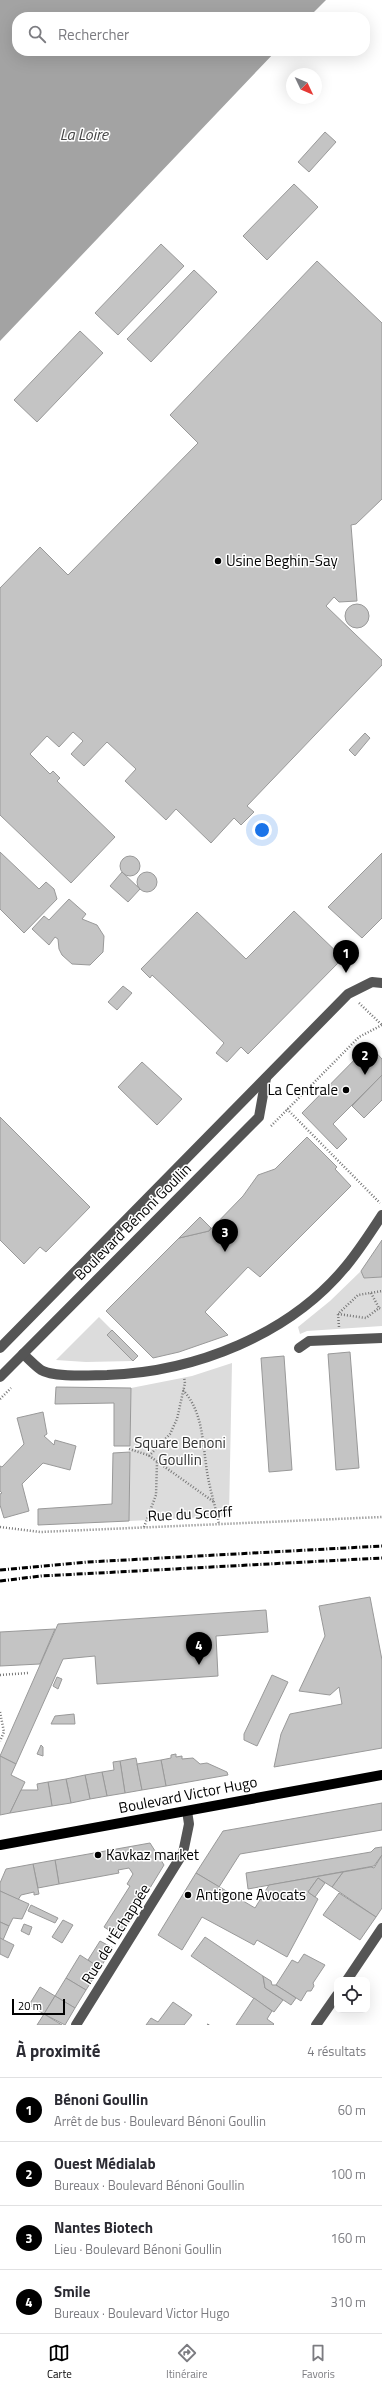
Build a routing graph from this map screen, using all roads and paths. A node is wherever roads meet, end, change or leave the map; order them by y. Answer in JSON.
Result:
{"nodes":[{"id":1,"x":382,"y":983,"type":"edge"},
{"id":2,"x":353,"y":1008,"type":"dead end"},
{"id":3,"x":382,"y":1025,"type":"edge"},
{"id":4,"x":266,"y":1078,"type":"junction"},
{"id":5,"x":287,"y":1109,"type":"dead end"},
{"id":6,"x":382,"y":1204,"type":"edge"},
{"id":7,"x":382,"y":1216,"type":"edge"},
{"id":8,"x":382,"y":1291,"type":"edge"},
{"id":9,"x":371,"y":1293,"type":"junction"},
{"id":10,"x":380,"y":1308,"type":"edge"},
{"id":11,"x":338,"y":1314,"type":"junction"},
{"id":12,"x":339,"y":1332,"type":"dead end"},
{"id":13,"x":382,"y":1338,"type":"edge"},
{"id":14,"x":0,"y":1348,"type":"edge"},
{"id":15,"x":299,"y":1348,"type":"dead end"},
{"id":16,"x":23,"y":1354,"type":"junction"},
{"id":17,"x":181,"y":1365,"type":"junction"},
{"id":18,"x":0,"y":1377,"type":"edge"},
{"id":19,"x":183,"y":1390,"type":"junction"},
{"id":20,"x":129,"y":1449,"type":"dead end"},
{"id":21,"x":149,"y":1456,"type":"junction"},
{"id":22,"x":157,"y":1461,"type":"junction"},
{"id":23,"x":214,"y":1502,"type":"junction"},
{"id":24,"x":382,"y":1517,"type":"edge"},
{"id":25,"x":219,"y":1524,"type":"junction"},
{"id":26,"x":0,"y":1527,"type":"edge"},
{"id":27,"x":144,"y":1527,"type":"junction"},
{"id":28,"x":28,"y":1673,"type":"dead end"},
{"id":29,"x":0,"y":1675,"type":"edge"},
{"id":30,"x":0,"y":1712,"type":"edge"},
{"id":31,"x":0,"y":1741,"type":"edge"},
{"id":32,"x":382,"y":1775,"type":"edge"},
{"id":33,"x":187,"y":1811,"type":"junction"},
{"id":34,"x":0,"y":1845,"type":"edge"},
{"id":35,"x":382,"y":1928,"type":"edge"},
{"id":36,"x":349,"y":1977,"type":"edge"},
{"id":37,"x":334,"y":1999,"type":"edge"},
{"id":38,"x":76,"y":2025,"type":"edge"},
{"id":39,"x":316,"y":2025,"type":"edge"}],
"edges":[{"from":1,"to":4,"type":"street","name":"Boulevard Bénoni Goullin"},
{"from":2,"to":3,"type":"path"},
{"from":4,"to":14,"type":"street","name":"Boulevard Bénoni Goullin"},
{"from":4,"to":16,"type":"street","name":"Boulevard Bénoni Goullin"},
{"from":5,"to":6,"type":"path"},
{"from":7,"to":17,"type":"street"},
{"from":8,"to":9,"type":"path"},
{"from":9,"to":10,"type":"path"},
{"from":9,"to":11,"type":"path"},
{"from":10,"to":11,"type":"path"},
{"from":11,"to":12,"type":"path"},
{"from":13,"to":15,"type":"street"},
{"from":16,"to":17,"type":"street"},
{"from":16,"to":18,"type":"street","name":"Boulevard Bénoni Goullin"},
{"from":17,"to":19,"type":"path"},
{"from":19,"to":21,"type":"path"},
{"from":19,"to":23,"type":"path"},
{"from":20,"to":21,"type":"path"},
{"from":21,"to":22,"type":"path"},
{"from":22,"to":23,"type":"path"},
{"from":22,"to":27,"type":"path"},
{"from":23,"to":25,"type":"path"},
{"from":24,"to":25,"type":"path","name":"Rue du Scorff"},
{"from":25,"to":27,"type":"path","name":"Rue du Scorff"},
{"from":26,"to":27,"type":"path","name":"Rue du Scorff"},
{"from":28,"to":29,"type":"path"},
{"from":30,"to":31,"type":"path"},
{"from":32,"to":33,"type":"main road","name":"Boulevard Victor Hugo"},
{"from":33,"to":34,"type":"main road","name":"Boulevard Victor Hugo"},
{"from":33,"to":38,"type":"street","name":"Rue de l'Échappée"},
{"from":35,"to":36,"type":"street"},
{"from":37,"to":39,"type":"street"}]}
